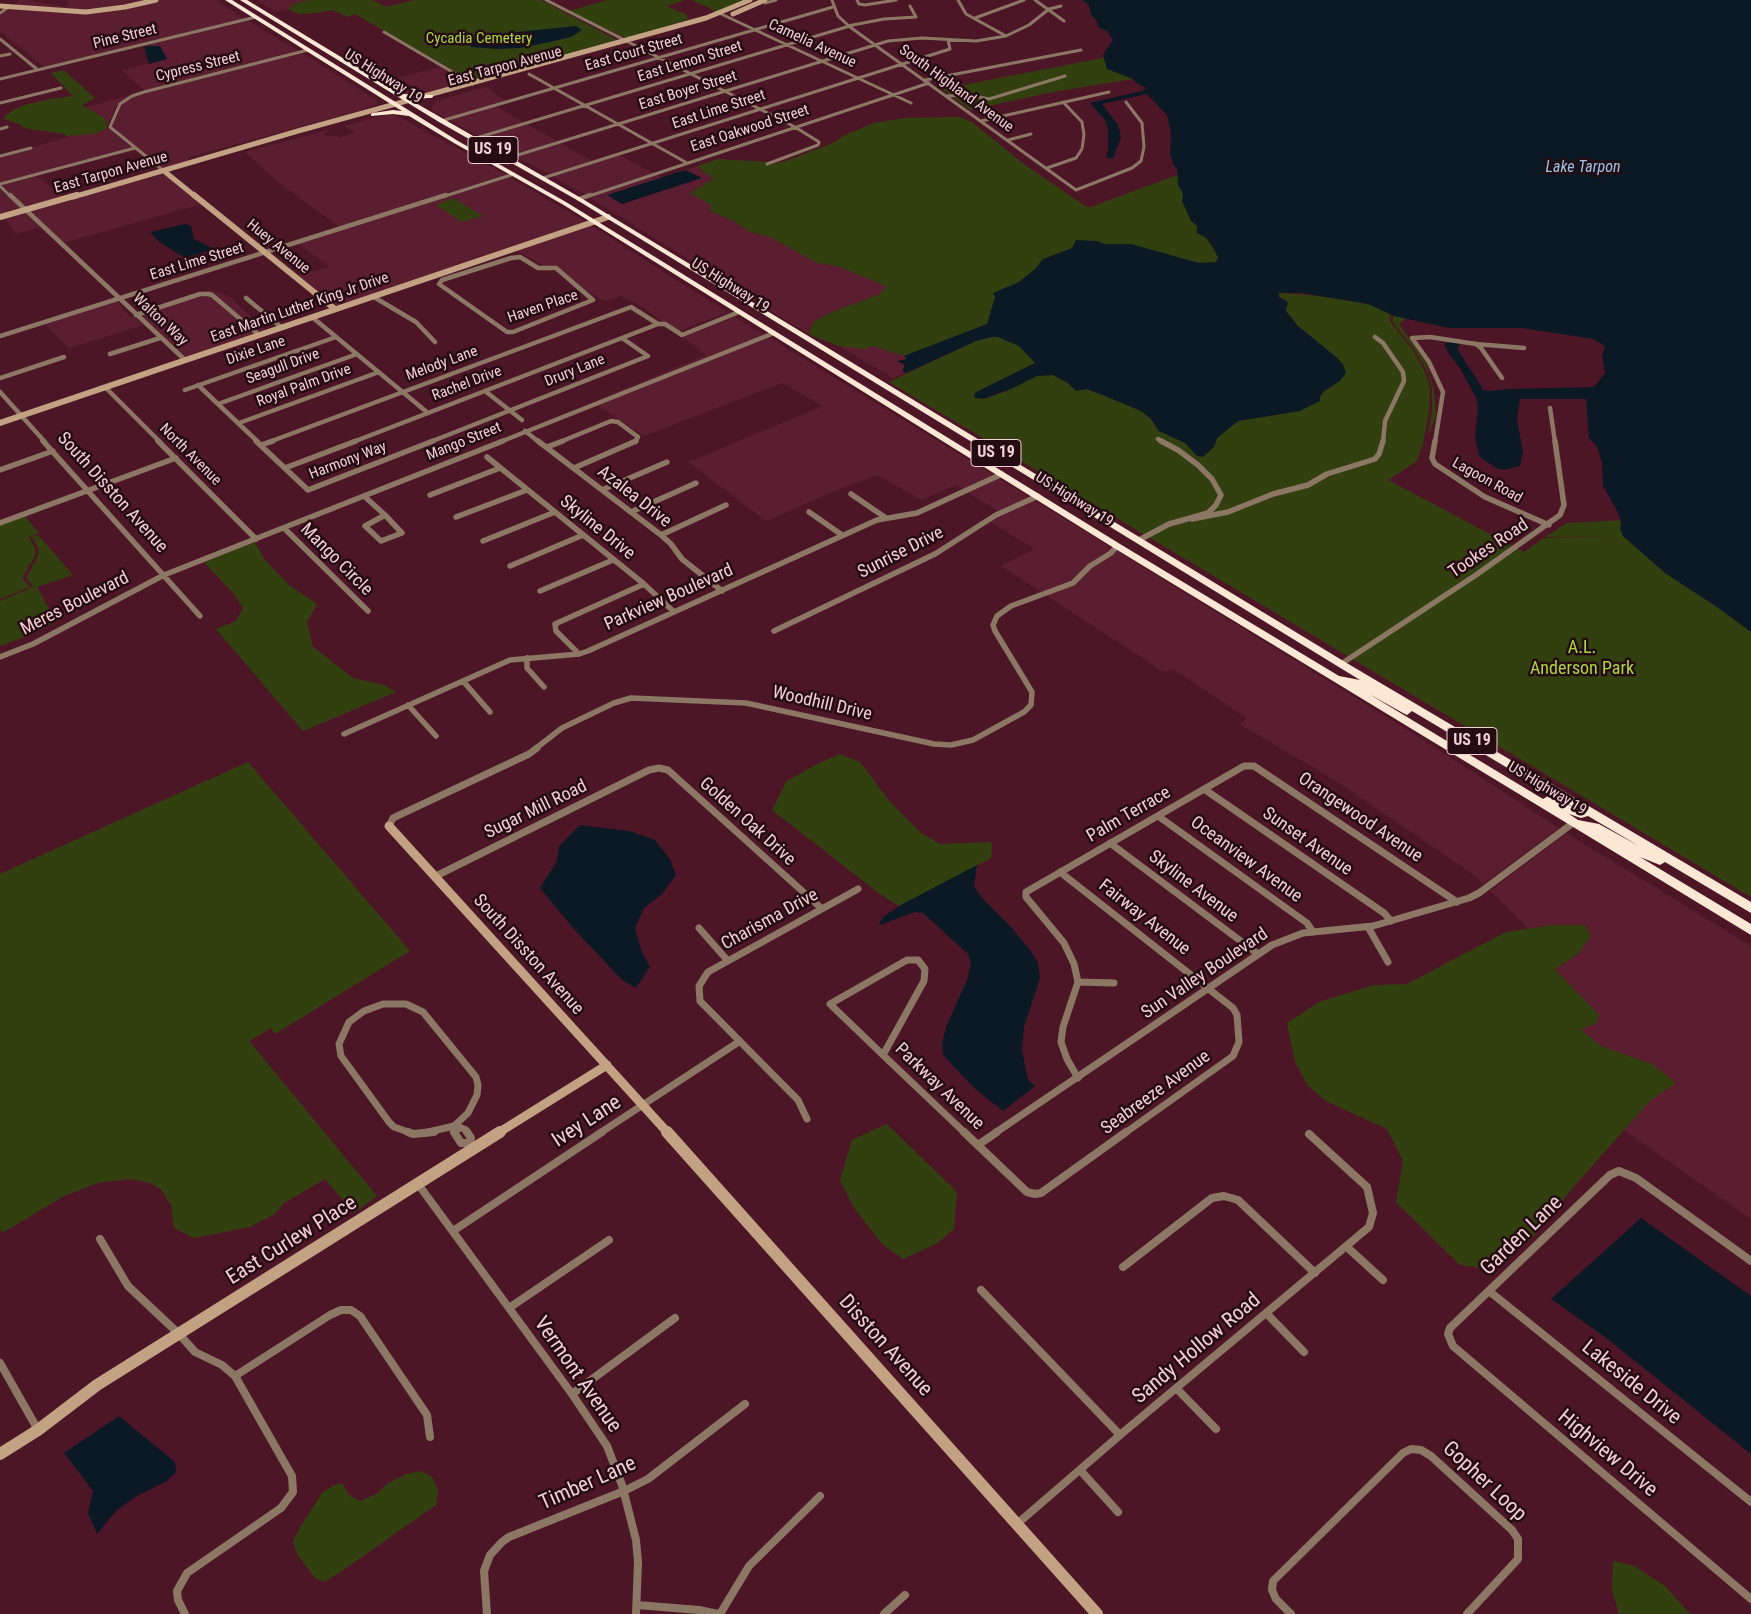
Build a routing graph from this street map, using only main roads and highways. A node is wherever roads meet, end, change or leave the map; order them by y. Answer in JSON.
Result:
{"nodes":[{"id":1,"x":228,"y":0,"type":"edge"},
{"id":2,"x":243,"y":0,"type":"edge"},
{"id":3,"x":240,"y":7,"type":"junction"},
{"id":4,"x":266,"y":14,"type":"junction"},
{"id":5,"x":256,"y":17,"type":"junction"},
{"id":6,"x":289,"y":28,"type":"junction"},
{"id":7,"x":399,"y":95,"type":"junction"},
{"id":8,"x":431,"y":96,"type":"road end"},
{"id":9,"x":384,"y":97,"type":"junction"},
{"id":10,"x":441,"y":98,"type":"road end"},
{"id":11,"x":427,"y":112,"type":"junction"},
{"id":12,"x":415,"y":116,"type":"junction"},
{"id":13,"x":484,"y":157,"type":"junction"},
{"id":14,"x":526,"y":168,"type":"junction"},
{"id":15,"x":514,"y":174,"type":"junction"},
{"id":16,"x":560,"y":188,"type":"junction"},
{"id":17,"x":695,"y":284,"type":"junction"},
{"id":18,"x":758,"y":308,"type":"junction"},
{"id":19,"x":739,"y":312,"type":"junction"},
{"id":20,"x":786,"y":325,"type":"junction"},
{"id":21,"x":808,"y":354,"type":"junction"},
{"id":22,"x":852,"y":365,"type":"junction"},
{"id":23,"x":845,"y":376,"type":"junction"},
{"id":24,"x":916,"y":405,"type":"junction"},
{"id":25,"x":944,"y":437,"type":"junction"},
{"id":26,"x":1014,"y":464,"type":"junction"},
{"id":27,"x":1002,"y":474,"type":"junction"},
{"id":28,"x":1054,"y":489,"type":"junction"},
{"id":29,"x":1078,"y":521,"type":"junction"},
{"id":30,"x":1139,"y":540,"type":"junction"},
{"id":31,"x":1117,"y":546,"type":"junction"},
{"id":32,"x":1210,"y":584,"type":"junction"},
{"id":33,"x":1233,"y":616,"type":"junction"},
{"id":34,"x":1341,"y":664,"type":"junction"},
{"id":35,"x":1336,"y":679,"type":"junction"},
{"id":36,"x":1478,"y":745,"type":"junction"},
{"id":37,"x":1500,"y":779,"type":"junction"},
{"id":38,"x":1589,"y":812,"type":"junction"},
{"id":39,"x":1572,"y":823,"type":"junction"},
{"id":40,"x":1701,"y":878,"type":"junction"},
{"id":41,"x":1751,"y":908,"type":"edge"},
{"id":42,"x":1751,"y":930,"type":"edge"}],
"edges":[{"from":1,"to":3,"type":"highway","name":"US Highway 19","number":"US 19"},
{"from":2,"to":4,"type":"highway","name":"US Highway 19","number":"US 19"},
{"from":3,"to":4,"type":"highway"},
{"from":3,"to":5,"type":"highway","name":"US Highway 19","number":"US 19"},
{"from":4,"to":6,"type":"highway","name":"US Highway 19","number":"US 19"},
{"from":5,"to":6,"type":"highway"},
{"from":5,"to":9,"type":"highway","name":"US Highway 19","number":"US 19"},
{"from":6,"to":7,"type":"highway","name":"US Highway 19","number":"US 19"},
{"from":7,"to":8,"type":"highway"},
{"from":7,"to":11,"type":"highway","name":"US Highway 19","number":"US 19"},
{"from":9,"to":12,"type":"highway","name":"US Highway 19","number":"US 19"},
{"from":9,"to":12,"type":"highway"},
{"from":10,"to":11,"type":"highway"},
{"from":11,"to":14,"type":"highway","name":"US Highway 19","number":"US 19"},
{"from":12,"to":13,"type":"highway","name":"US Highway 19","number":"US 19"},
{"from":13,"to":14,"type":"highway"},
{"from":13,"to":15,"type":"highway","name":"US Highway 19","number":"US 19"},
{"from":14,"to":16,"type":"highway","name":"US Highway 19","number":"US 19"},
{"from":15,"to":16,"type":"highway"},
{"from":15,"to":17,"type":"highway","name":"US Highway 19","number":"US 19"},
{"from":16,"to":18,"type":"highway","name":"US Highway 19","number":"US 19"},
{"from":17,"to":18,"type":"highway"},
{"from":17,"to":19,"type":"highway","name":"US Highway 19","number":"US 19"},
{"from":18,"to":20,"type":"highway","name":"US Highway 19","number":"US 19"},
{"from":19,"to":20,"type":"highway"},
{"from":19,"to":21,"type":"highway","name":"US Highway 19","number":"US 19"},
{"from":20,"to":22,"type":"highway","name":"US Highway 19","number":"US 19"},
{"from":21,"to":22,"type":"highway"},
{"from":21,"to":23,"type":"highway","name":"US Highway 19","number":"US 19"},
{"from":22,"to":24,"type":"highway","name":"US Highway 19","number":"US 19"},
{"from":23,"to":24,"type":"highway"},
{"from":23,"to":25,"type":"highway","name":"US Highway 19","number":"US 19"},
{"from":24,"to":26,"type":"highway","name":"US Highway 19","number":"US 19"},
{"from":25,"to":26,"type":"highway"},
{"from":25,"to":27,"type":"highway","name":"US Highway 19","number":"US 19"},
{"from":26,"to":28,"type":"highway","name":"US Highway 19","number":"US 19"},
{"from":27,"to":28,"type":"highway"},
{"from":27,"to":29,"type":"highway","name":"US Highway 19","number":"US 19"},
{"from":28,"to":30,"type":"highway","name":"US Highway 19","number":"US 19"},
{"from":29,"to":30,"type":"highway"},
{"from":29,"to":31,"type":"highway","name":"US Highway 19","number":"US 19"},
{"from":30,"to":32,"type":"highway","name":"US Highway 19","number":"US 19"},
{"from":31,"to":32,"type":"highway"},
{"from":31,"to":33,"type":"highway","name":"US Highway 19","number":"US 19"},
{"from":32,"to":34,"type":"highway","name":"US Highway 19","number":"US 19"},
{"from":33,"to":34,"type":"highway"},
{"from":33,"to":35,"type":"highway","name":"US Highway 19","number":"US 19"},
{"from":34,"to":36,"type":"highway","name":"US Highway 19","number":"US 19"},
{"from":35,"to":36,"type":"highway"},
{"from":35,"to":37,"type":"highway","name":"US Highway 19","number":"US 19"},
{"from":36,"to":38,"type":"highway","name":"US Highway 19","number":"US 19"},
{"from":37,"to":38,"type":"highway"},
{"from":37,"to":39,"type":"highway","name":"US Highway 19","number":"US 19"},
{"from":38,"to":40,"type":"highway","name":"US Highway 19","number":"US 19"},
{"from":39,"to":40,"type":"highway"},
{"from":39,"to":42,"type":"highway","name":"US Highway 19","number":"US 19"},
{"from":40,"to":41,"type":"highway","name":"US Highway 19","number":"US 19"}]}
